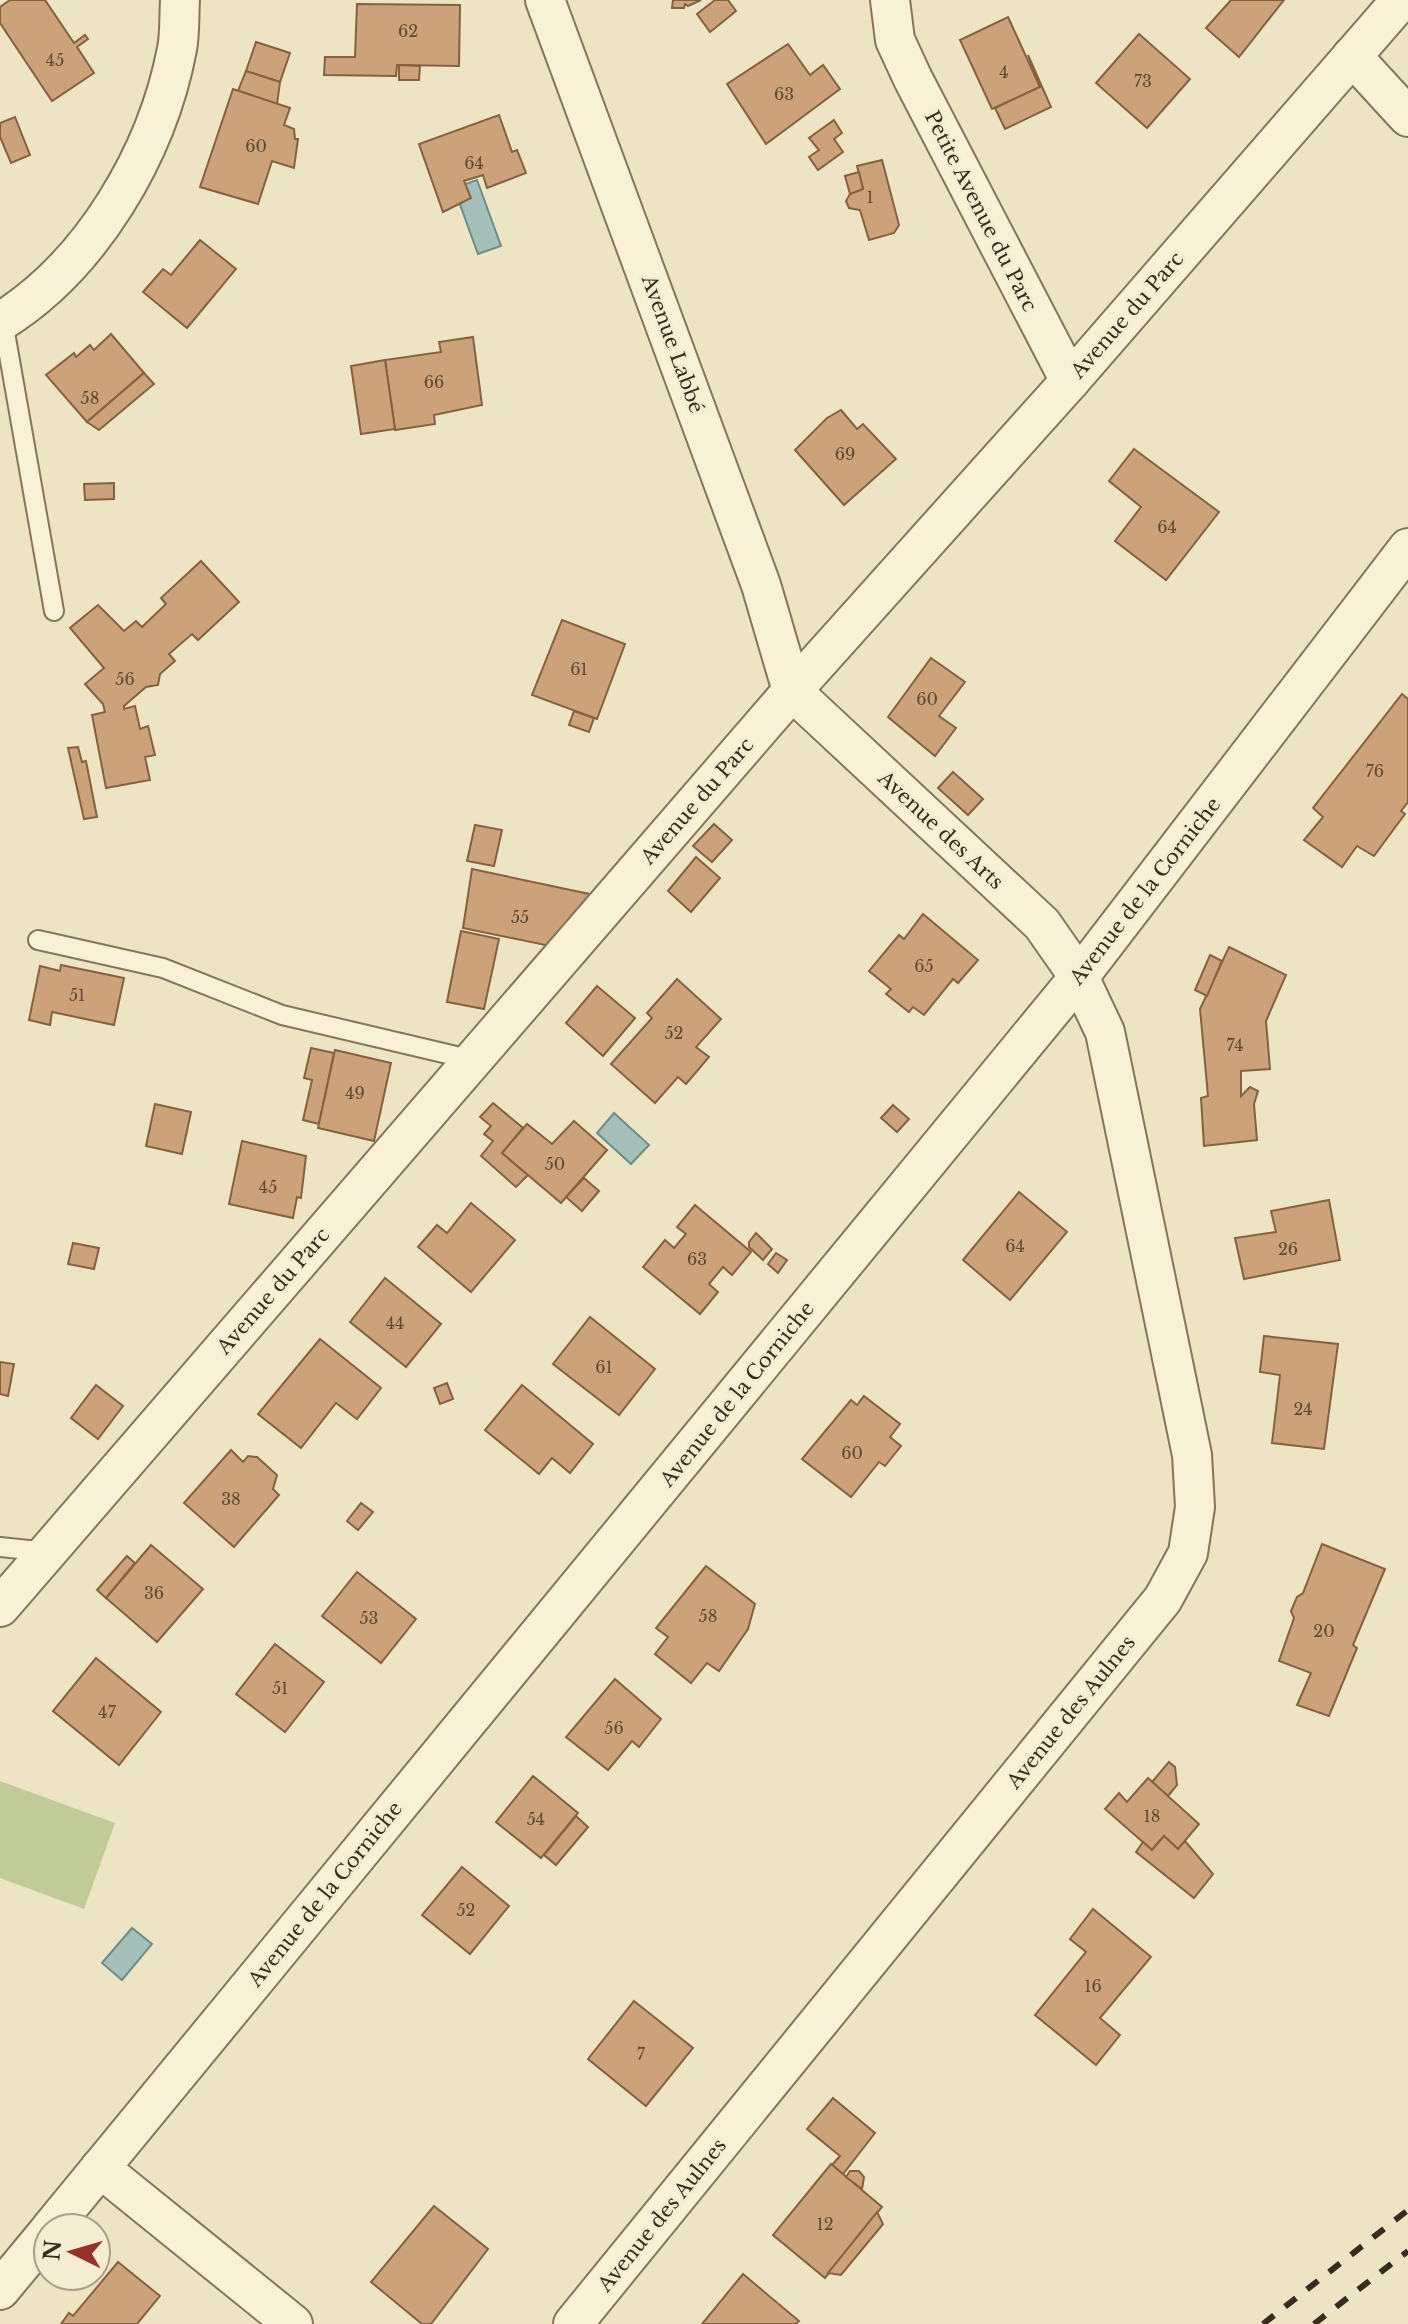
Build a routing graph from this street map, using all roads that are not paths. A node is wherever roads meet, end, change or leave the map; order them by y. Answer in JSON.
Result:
{"nodes":[{"id":1,"x":180,"y":0,"type":"edge"},
{"id":2,"x":545,"y":0,"type":"edge"},
{"id":3,"x":890,"y":0,"type":"edge"},
{"id":4,"x":1401,"y":0,"type":"edge"},
{"id":5,"x":1352,"y":56,"type":"junction"},
{"id":6,"x":1408,"y":117,"type":"edge"},
{"id":7,"x":2,"y":322,"type":"edge"},
{"id":8,"x":1070,"y":381,"type":"junction"},
{"id":9,"x":1408,"y":548,"type":"edge"},
{"id":10,"x":54,"y":611,"type":"dead end"},
{"id":11,"x":792,"y":691,"type":"junction"},
{"id":12,"x":38,"y":940,"type":"dead end"},
{"id":13,"x":1079,"y":977,"type":"junction"},
{"id":14,"x":473,"y":1060,"type":"junction"},
{"id":15,"x":0,"y":1547,"type":"edge"},
{"id":16,"x":48,"y":1552,"type":"junction"},
{"id":17,"x":0,"y":1607,"type":"edge"},
{"id":18,"x":100,"y":2168,"type":"junction"},
{"id":19,"x":65,"y":2212,"type":"edge"},
{"id":20,"x":32,"y":2252,"type":"edge"},
{"id":21,"x":0,"y":2290,"type":"edge"},
{"id":22,"x":293,"y":2324,"type":"edge"},
{"id":23,"x":573,"y":2324,"type":"edge"}],
"edges":[{"from":1,"to":7,"type":"street"},
{"from":2,"to":11,"type":"street","name":"Avenue Labbé"},
{"from":3,"to":8,"type":"street","name":"Petite Avenue du Parc"},
{"from":4,"to":5,"type":"street","name":"Avenue du Parc"},
{"from":5,"to":6,"type":"street"},
{"from":5,"to":8,"type":"street","name":"Avenue du Parc"},
{"from":7,"to":10,"type":"lane"},
{"from":8,"to":11,"type":"street","name":"Avenue du Parc"},
{"from":9,"to":13,"type":"street","name":"Avenue de la Corniche"},
{"from":11,"to":13,"type":"street","name":"Avenue des Arts"},
{"from":11,"to":14,"type":"street","name":"Avenue du Parc"},
{"from":12,"to":14,"type":"lane"},
{"from":13,"to":18,"type":"street","name":"Avenue de la Corniche"},
{"from":13,"to":23,"type":"street","name":"Avenue des Aulnes"},
{"from":14,"to":16,"type":"street","name":"Avenue du Parc"},
{"from":15,"to":16,"type":"lane"},
{"from":16,"to":17,"type":"street","name":"Avenue du Parc"},
{"from":18,"to":19,"type":"street","name":"Avenue de la Corniche"},
{"from":18,"to":22,"type":"street"},
{"from":20,"to":21,"type":"street","name":"Avenue de la Corniche"}]}
